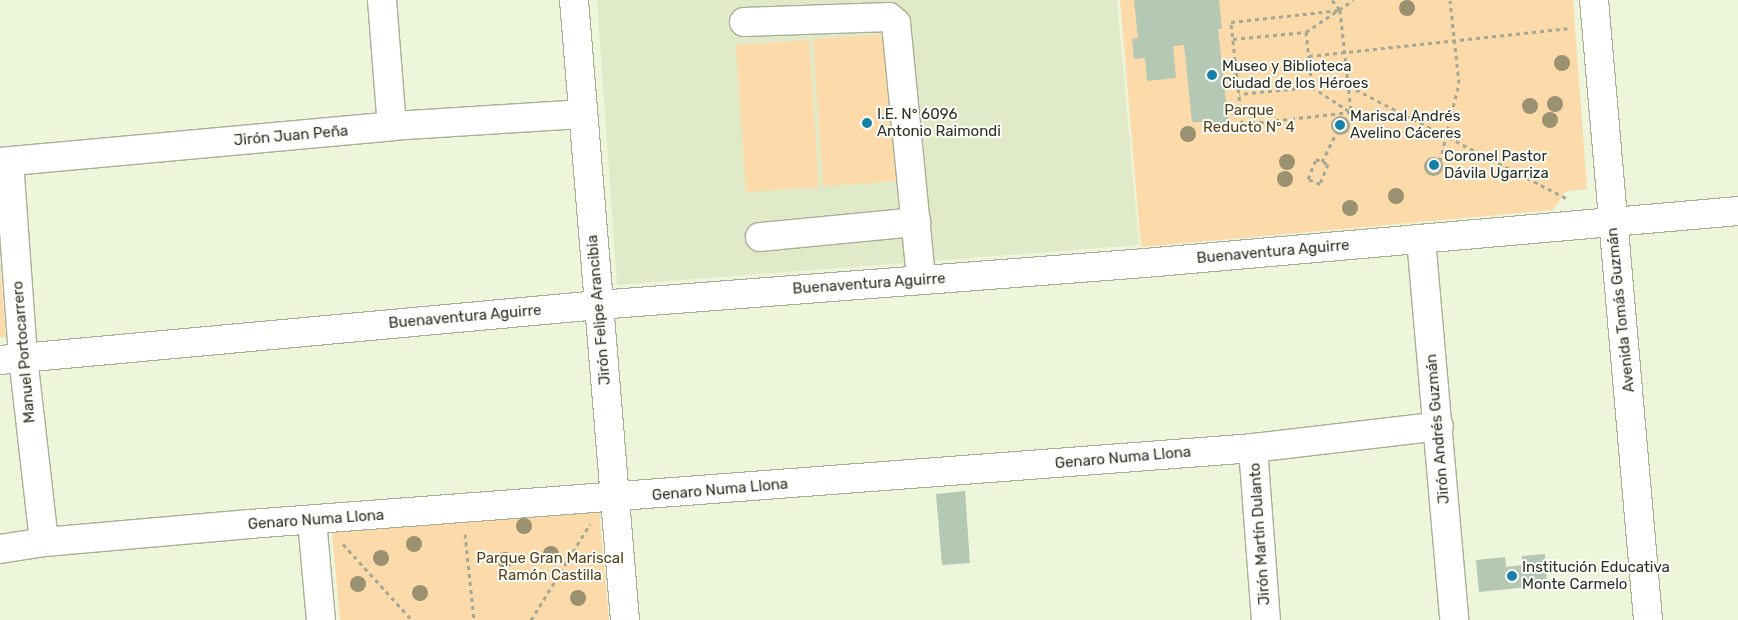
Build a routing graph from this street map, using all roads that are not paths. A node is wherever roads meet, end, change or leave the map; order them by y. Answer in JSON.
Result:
{"nodes":[{"id":1,"x":382,"y":0,"type":"edge"},
{"id":2,"x":574,"y":0,"type":"edge"},
{"id":3,"x":1595,"y":13,"type":"edge"},
{"id":4,"x":744,"y":22,"type":"dead end"},
{"id":5,"x":583,"y":114,"type":"junction"},
{"id":6,"x":392,"y":126,"type":"junction"},
{"id":7,"x":5,"y":162,"type":"edge"},
{"id":8,"x":1738,"y":211,"type":"edge"},
{"id":9,"x":916,"y":222,"type":"junction"},
{"id":10,"x":1612,"y":222,"type":"junction"},
{"id":11,"x":760,"y":237,"type":"dead end"},
{"id":12,"x":1421,"y":239,"type":"junction"},
{"id":13,"x":921,"y":280,"type":"junction"},
{"id":14,"x":598,"y":305,"type":"junction"},
{"id":15,"x":12,"y":359,"type":"edge"},
{"id":16,"x":1439,"y":426,"type":"junction"},
{"id":17,"x":1253,"y":448,"type":"junction"},
{"id":18,"x":615,"y":498,"type":"junction"},
{"id":19,"x":312,"y":520,"type":"junction"},
{"id":20,"x":44,"y":542,"type":"junction"},
{"id":21,"x":0,"y":549,"type":"edge"},
{"id":22,"x":321,"y":620,"type":"edge"},
{"id":23,"x":625,"y":620,"type":"edge"},
{"id":24,"x":1266,"y":620,"type":"edge"},
{"id":25,"x":1454,"y":620,"type":"edge"},
{"id":26,"x":1648,"y":620,"type":"edge"}],
"edges":[{"from":1,"to":6,"type":"street"},
{"from":2,"to":5,"type":"street","name":"Jirón Felipe Arancibia"},
{"from":3,"to":10,"type":"street","name":"Avenida Tomás Guzmán"},
{"from":4,"to":9,"type":"street"},
{"from":5,"to":6,"type":"street","name":"Jirón Juan Peña"},
{"from":5,"to":14,"type":"street","name":"Jirón Felipe Arancibia"},
{"from":6,"to":7,"type":"street","name":"Jirón Juan Peña"},
{"from":7,"to":15,"type":"street","name":"Manuel Portocarrero"},
{"from":8,"to":10,"type":"street","name":"Buenaventura Aguirre"},
{"from":9,"to":11,"type":"street"},
{"from":9,"to":13,"type":"street"},
{"from":10,"to":12,"type":"street","name":"Buenaventura Aguirre"},
{"from":10,"to":26,"type":"street","name":"Avenida Tomás Guzmán"},
{"from":12,"to":13,"type":"street","name":"Buenaventura Aguirre"},
{"from":12,"to":16,"type":"street","name":"Jirón Andrés Guzmán"},
{"from":13,"to":14,"type":"street","name":"Buenaventura Aguirre"},
{"from":14,"to":15,"type":"street","name":"Buenaventura Aguirre"},
{"from":14,"to":18,"type":"street","name":"Jirón Felipe Arancibia"},
{"from":15,"to":20,"type":"street","name":"Manuel Portocarrero"},
{"from":16,"to":17,"type":"street","name":"Genaro Numa Llona"},
{"from":16,"to":25,"type":"street","name":"Jirón Andrés Guzmán"},
{"from":17,"to":18,"type":"street","name":"Genaro Numa Llona"},
{"from":17,"to":24,"type":"street","name":"Jirón Martín Dulanto"},
{"from":18,"to":19,"type":"street","name":"Genaro Numa Llona"},
{"from":18,"to":23,"type":"street","name":"Jirón Felipe Arancibia"},
{"from":19,"to":20,"type":"street","name":"Genaro Numa Llona"},
{"from":19,"to":22,"type":"street"},
{"from":20,"to":21,"type":"street","name":"Genaro Numa Llona"}]}
